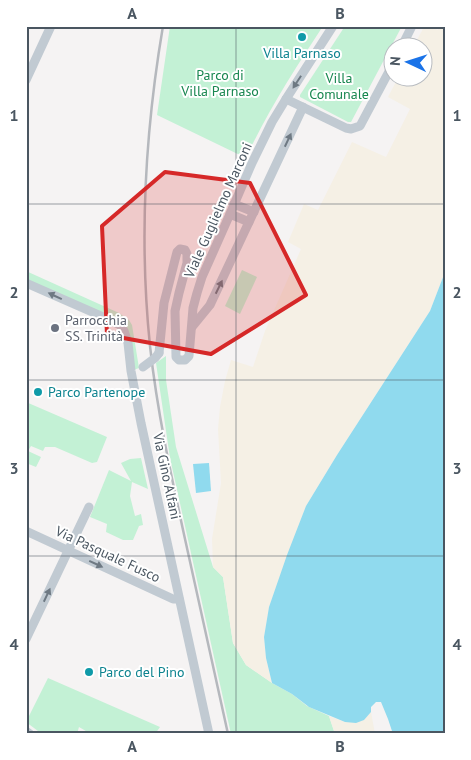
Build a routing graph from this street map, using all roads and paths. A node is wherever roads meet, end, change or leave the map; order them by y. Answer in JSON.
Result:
{"nodes":[{"id":1,"x":51,"y":26,"type":"edge"},
{"id":2,"x":333,"y":26,"type":"edge"},
{"id":3,"x":412,"y":26,"type":"edge"},
{"id":4,"x":406,"y":38,"type":"edge"},
{"id":5,"x":26,"y":80,"type":"edge"},
{"id":6,"x":384,"y":81,"type":"edge"},
{"id":7,"x":286,"y":99,"type":"junction"},
{"id":8,"x":303,"y":107,"type":"junction"},
{"id":9,"x":234,"y":204,"type":"junction"},
{"id":10,"x":254,"y":212,"type":"junction"},
{"id":11,"x":230,"y":214,"type":"junction"},
{"id":12,"x":249,"y":222,"type":"junction"},
{"id":13,"x":26,"y":283,"type":"edge"},
{"id":14,"x":192,"y":327,"type":"junction"},
{"id":15,"x":131,"y":371,"type":"junction"},
{"id":16,"x":88,"y":507,"type":"dead end"},
{"id":17,"x":26,"y":531,"type":"edge"},
{"id":18,"x":68,"y":551,"type":"junction"},
{"id":19,"x":179,"y":599,"type":"junction"},
{"id":20,"x":26,"y":639,"type":"edge"},
{"id":21,"x":26,"y":731,"type":"edge"},
{"id":22,"x":30,"y":734,"type":"edge"},
{"id":23,"x":209,"y":734,"type":"edge"}],
"edges":[{"from":1,"to":5,"type":"street"},
{"from":2,"to":7,"type":"street","name":"Viale Guglielmo Marconi","one_way":true},
{"from":3,"to":4,"type":"street"},
{"from":6,"to":8,"type":"street"},
{"from":7,"to":8,"type":"street"},
{"from":7,"to":9,"type":"street","name":"Viale Guglielmo Marconi"},
{"from":10,"to":8,"type":"street","one_way":true},
{"from":9,"to":10,"type":"street"},
{"from":9,"to":11,"type":"street","name":"Viale Guglielmo Marconi"},
{"from":10,"to":12,"type":"street"},
{"from":11,"to":12,"type":"street"},
{"from":11,"to":14,"type":"street","name":"Viale Guglielmo Marconi"},
{"from":14,"to":12,"type":"street","one_way":true},
{"from":15,"to":13,"type":"street","name":"Via Gino Alfani","one_way":true},
{"from":14,"to":15,"type":"street","name":"Viale Guglielmo Marconi","bridge":true},
{"from":15,"to":19,"type":"street","name":"Via Gino Alfani"},
{"from":16,"to":18,"type":"street"},
{"from":17,"to":18,"type":"street","name":"Via Pasquale Fusco"},
{"from":18,"to":19,"type":"street","name":"Via Pasquale Fusco","one_way":true},
{"from":20,"to":18,"type":"street","one_way":true},
{"from":19,"to":23,"type":"street","name":"Via Gino Alfani"},
{"from":21,"to":22,"type":"street"}]}
